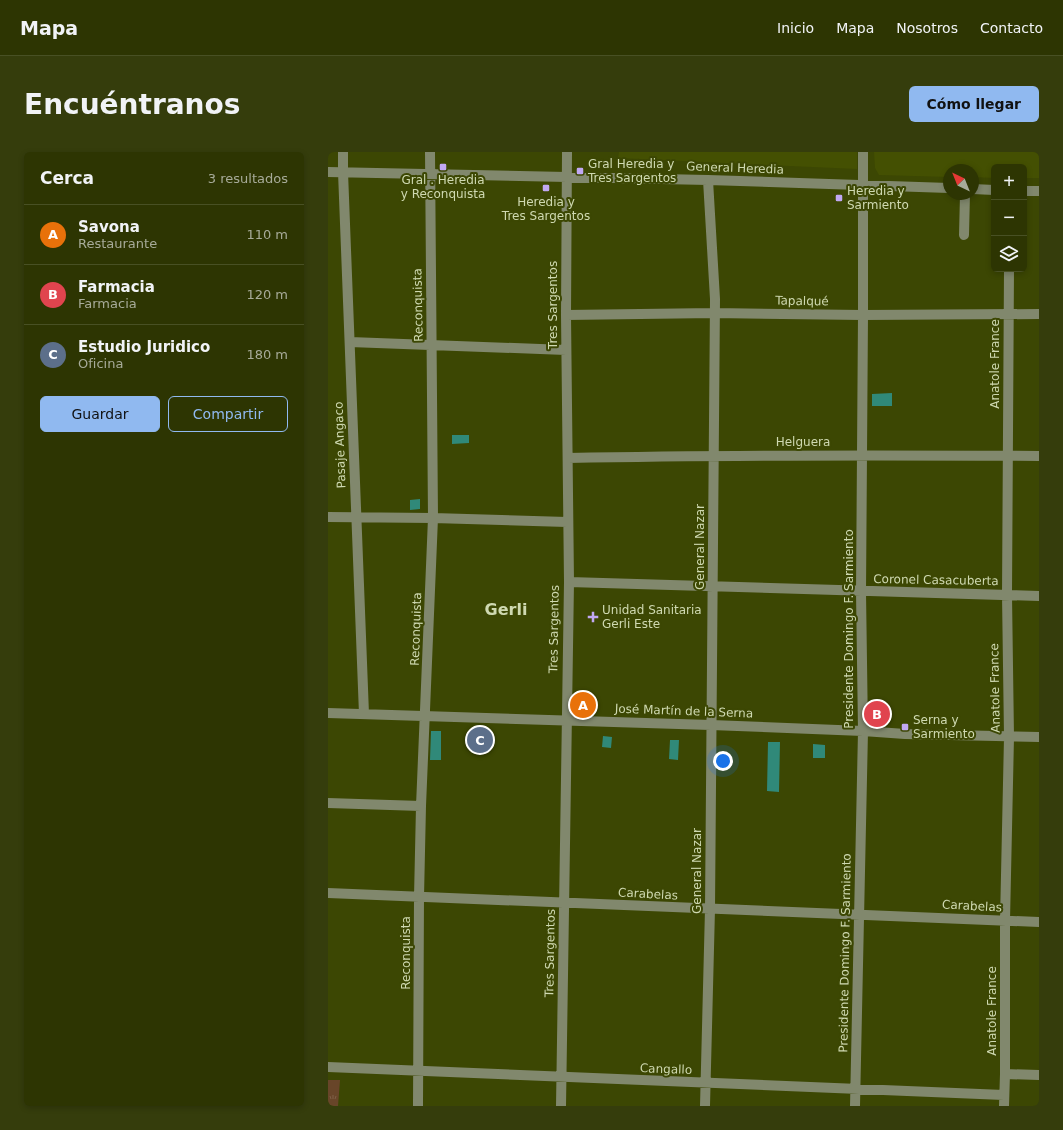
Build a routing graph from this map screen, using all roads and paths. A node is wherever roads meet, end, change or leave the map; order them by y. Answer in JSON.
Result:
{"nodes":[{"id":1,"x":344,"y":152,"type":"edge"},
{"id":2,"x":430,"y":152,"type":"edge"},
{"id":3,"x":567,"y":152,"type":"edge"},
{"id":4,"x":863,"y":152,"type":"edge"},
{"id":5,"x":328,"y":172,"type":"edge"},
{"id":6,"x":343,"y":172,"type":"junction"},
{"id":7,"x":430,"y":174,"type":"junction"},
{"id":8,"x":566,"y":176,"type":"junction"},
{"id":9,"x":708,"y":180,"type":"junction"},
{"id":10,"x":863,"y":184,"type":"junction"},
{"id":11,"x":943,"y":188,"type":"edge"},
{"id":12,"x":979,"y":189,"type":"edge"},
{"id":13,"x":991,"y":190,"type":"edge"},
{"id":14,"x":1027,"y":191,"type":"edge"},
{"id":15,"x":1039,"y":191,"type":"edge"},
{"id":16,"x":965,"y":200,"type":"edge"},
{"id":17,"x":964,"y":235,"type":"dead end"},
{"id":18,"x":1009,"y":272,"type":"edge"},
{"id":19,"x":714,"y":314,"type":"junction"},
{"id":20,"x":1008,"y":314,"type":"junction"},
{"id":21,"x":1039,"y":314,"type":"edge"},
{"id":22,"x":566,"y":315,"type":"junction"},
{"id":23,"x":863,"y":315,"type":"junction"},
{"id":24,"x":350,"y":342,"type":"junction"},
{"id":25,"x":432,"y":345,"type":"junction"},
{"id":26,"x":566,"y":350,"type":"junction"},
{"id":27,"x":713,"y":455,"type":"junction"},
{"id":28,"x":862,"y":455,"type":"junction"},
{"id":29,"x":1008,"y":456,"type":"junction"},
{"id":30,"x":1039,"y":456,"type":"edge"},
{"id":31,"x":568,"y":458,"type":"junction"},
{"id":32,"x":328,"y":517,"type":"edge"},
{"id":33,"x":356,"y":517,"type":"junction"},
{"id":34,"x":433,"y":518,"type":"junction"},
{"id":35,"x":567,"y":522,"type":"junction"},
{"id":36,"x":568,"y":582,"type":"junction"},
{"id":37,"x":713,"y":587,"type":"junction"},
{"id":38,"x":861,"y":592,"type":"junction"},
{"id":39,"x":1007,"y":595,"type":"junction"},
{"id":40,"x":1039,"y":596,"type":"edge"},
{"id":41,"x":328,"y":713,"type":"edge"},
{"id":42,"x":364,"y":714,"type":"junction"},
{"id":43,"x":425,"y":717,"type":"junction"},
{"id":44,"x":566,"y":721,"type":"junction"},
{"id":45,"x":710,"y":725,"type":"junction"},
{"id":46,"x":862,"y":731,"type":"junction"},
{"id":47,"x":1009,"y":737,"type":"junction"},
{"id":48,"x":1039,"y":738,"type":"edge"},
{"id":49,"x":328,"y":803,"type":"edge"},
{"id":50,"x":421,"y":806,"type":"junction"},
{"id":51,"x":328,"y":893,"type":"edge"},
{"id":52,"x":419,"y":897,"type":"junction"},
{"id":53,"x":564,"y":903,"type":"junction"},
{"id":54,"x":710,"y":909,"type":"junction"},
{"id":55,"x":859,"y":914,"type":"junction"},
{"id":56,"x":1005,"y":921,"type":"junction"},
{"id":57,"x":1039,"y":922,"type":"edge"},
{"id":58,"x":328,"y":1067,"type":"edge"},
{"id":59,"x":418,"y":1071,"type":"junction"},
{"id":60,"x":1005,"y":1074,"type":"junction"},
{"id":61,"x":1039,"y":1074,"type":"edge"},
{"id":62,"x":561,"y":1077,"type":"junction"},
{"id":63,"x":706,"y":1083,"type":"junction"},
{"id":64,"x":855,"y":1089,"type":"junction"},
{"id":65,"x":1004,"y":1095,"type":"junction"},
{"id":66,"x":418,"y":1106,"type":"edge"},
{"id":67,"x":561,"y":1106,"type":"edge"},
{"id":68,"x":706,"y":1106,"type":"edge"},
{"id":69,"x":855,"y":1106,"type":"edge"},
{"id":70,"x":1004,"y":1106,"type":"edge"}],
"edges":[{"from":1,"to":6,"type":"street","name":"Pasaje Angaco"},
{"from":2,"to":7,"type":"street","name":"Reconquista"},
{"from":3,"to":8,"type":"street","name":"Tres Sargentos"},
{"from":4,"to":10,"type":"street","name":"Presidente Domingo F. Sarmiento"},
{"from":5,"to":6,"type":"street","name":"General Heredia"},
{"from":6,"to":7,"type":"street","name":"General Heredia"},
{"from":6,"to":24,"type":"street","name":"Pasaje Angaco"},
{"from":7,"to":8,"type":"street","name":"General Heredia"},
{"from":7,"to":25,"type":"street","name":"Reconquista"},
{"from":8,"to":9,"type":"street","name":"General Heredia"},
{"from":8,"to":22,"type":"street","name":"Tres Sargentos"},
{"from":9,"to":10,"type":"street","name":"General Heredia"},
{"from":9,"to":19,"type":"street","name":"General Nazar"},
{"from":10,"to":11,"type":"street","name":"General Heredia"},
{"from":10,"to":23,"type":"street","name":"Presidente Domingo F. Sarmiento"},
{"from":12,"to":13,"type":"street"},
{"from":14,"to":15,"type":"street"},
{"from":16,"to":17,"type":"street"},
{"from":18,"to":20,"type":"street","name":"Anatole France"},
{"from":19,"to":22,"type":"street","name":"Tapalqué"},
{"from":19,"to":23,"type":"street","name":"Tapalqué"},
{"from":19,"to":27,"type":"street","name":"General Nazar"},
{"from":20,"to":21,"type":"street","name":"Tapalqué"},
{"from":20,"to":23,"type":"street","name":"Tapalqué"},
{"from":20,"to":29,"type":"street","name":"Anatole France"},
{"from":22,"to":26,"type":"street","name":"Tres Sargentos"},
{"from":23,"to":28,"type":"street","name":"Presidente Domingo F. Sarmiento"},
{"from":24,"to":25,"type":"street"},
{"from":24,"to":33,"type":"street","name":"Pasaje Angaco"},
{"from":25,"to":26,"type":"street"},
{"from":25,"to":34,"type":"street","name":"Reconquista"},
{"from":26,"to":31,"type":"street","name":"Tres Sargentos"},
{"from":27,"to":28,"type":"street","name":"Helguera"},
{"from":27,"to":31,"type":"street","name":"Helguera"},
{"from":27,"to":37,"type":"street","name":"General Nazar"},
{"from":28,"to":29,"type":"street","name":"Helguera"},
{"from":28,"to":38,"type":"street","name":"Presidente Domingo F. Sarmiento"},
{"from":29,"to":30,"type":"street","name":"Helguera"},
{"from":29,"to":39,"type":"street","name":"Anatole France"},
{"from":31,"to":35,"type":"street","name":"Tres Sargentos"},
{"from":32,"to":33,"type":"street"},
{"from":33,"to":34,"type":"street"},
{"from":33,"to":42,"type":"street","name":"Pasaje Angaco"},
{"from":34,"to":35,"type":"street"},
{"from":34,"to":43,"type":"street","name":"Reconquista"},
{"from":35,"to":36,"type":"street","name":"Tres Sargentos"},
{"from":36,"to":37,"type":"street","name":"Coronel Casacuberta"},
{"from":36,"to":44,"type":"street","name":"Tres Sargentos"},
{"from":37,"to":38,"type":"street","name":"Coronel Casacuberta"},
{"from":37,"to":45,"type":"street","name":"General Nazar"},
{"from":38,"to":39,"type":"street","name":"Coronel Casacuberta"},
{"from":38,"to":46,"type":"street","name":"Presidente Domingo F. Sarmiento"},
{"from":39,"to":40,"type":"street","name":"Coronel Casacuberta"},
{"from":39,"to":47,"type":"street","name":"Anatole France"},
{"from":41,"to":42,"type":"street","name":"José Martín de la Serna"},
{"from":42,"to":43,"type":"street","name":"José Martín de la Serna"},
{"from":43,"to":44,"type":"street","name":"José Martín de la Serna"},
{"from":43,"to":50,"type":"street","name":"Reconquista"},
{"from":44,"to":45,"type":"street","name":"José Martín de la Serna"},
{"from":44,"to":53,"type":"street","name":"Tres Sargentos"},
{"from":45,"to":46,"type":"street","name":"José Martín de la Serna"},
{"from":45,"to":54,"type":"street","name":"General Nazar"},
{"from":46,"to":47,"type":"street","name":"José Martín de la Serna"},
{"from":46,"to":55,"type":"street","name":"Presidente Domingo F. Sarmiento"},
{"from":47,"to":48,"type":"street","name":"José Martín de la Serna"},
{"from":47,"to":56,"type":"street","name":"Anatole France"},
{"from":49,"to":50,"type":"street"},
{"from":50,"to":52,"type":"street","name":"Reconquista"},
{"from":51,"to":52,"type":"street","name":"Carabelas"},
{"from":52,"to":53,"type":"street","name":"Carabelas"},
{"from":52,"to":59,"type":"street","name":"Reconquista"},
{"from":53,"to":54,"type":"street","name":"Carabelas"},
{"from":53,"to":62,"type":"street","name":"Tres Sargentos"},
{"from":54,"to":55,"type":"street","name":"Carabelas"},
{"from":54,"to":63,"type":"street","name":"General Nazar"},
{"from":55,"to":56,"type":"street","name":"Carabelas"},
{"from":55,"to":64,"type":"street","name":"Presidente Domingo F. Sarmiento"},
{"from":56,"to":57,"type":"street","name":"Carabelas"},
{"from":56,"to":60,"type":"street","name":"Anatole France"},
{"from":58,"to":59,"type":"street","name":"Cangallo"},
{"from":59,"to":62,"type":"street","name":"Cangallo"},
{"from":59,"to":66,"type":"street","name":"Reconquista"},
{"from":60,"to":61,"type":"street"},
{"from":60,"to":65,"type":"street","name":"Anatole France"},
{"from":62,"to":63,"type":"street","name":"Cangallo"},
{"from":62,"to":67,"type":"street","name":"Tres Sargentos"},
{"from":63,"to":64,"type":"street","name":"Cangallo"},
{"from":63,"to":68,"type":"street","name":"General Nazar"},
{"from":64,"to":65,"type":"street","name":"Cangallo"},
{"from":64,"to":69,"type":"street","name":"Presidente Domingo F. Sarmiento"},
{"from":65,"to":70,"type":"street","name":"Anatole France"}]}
